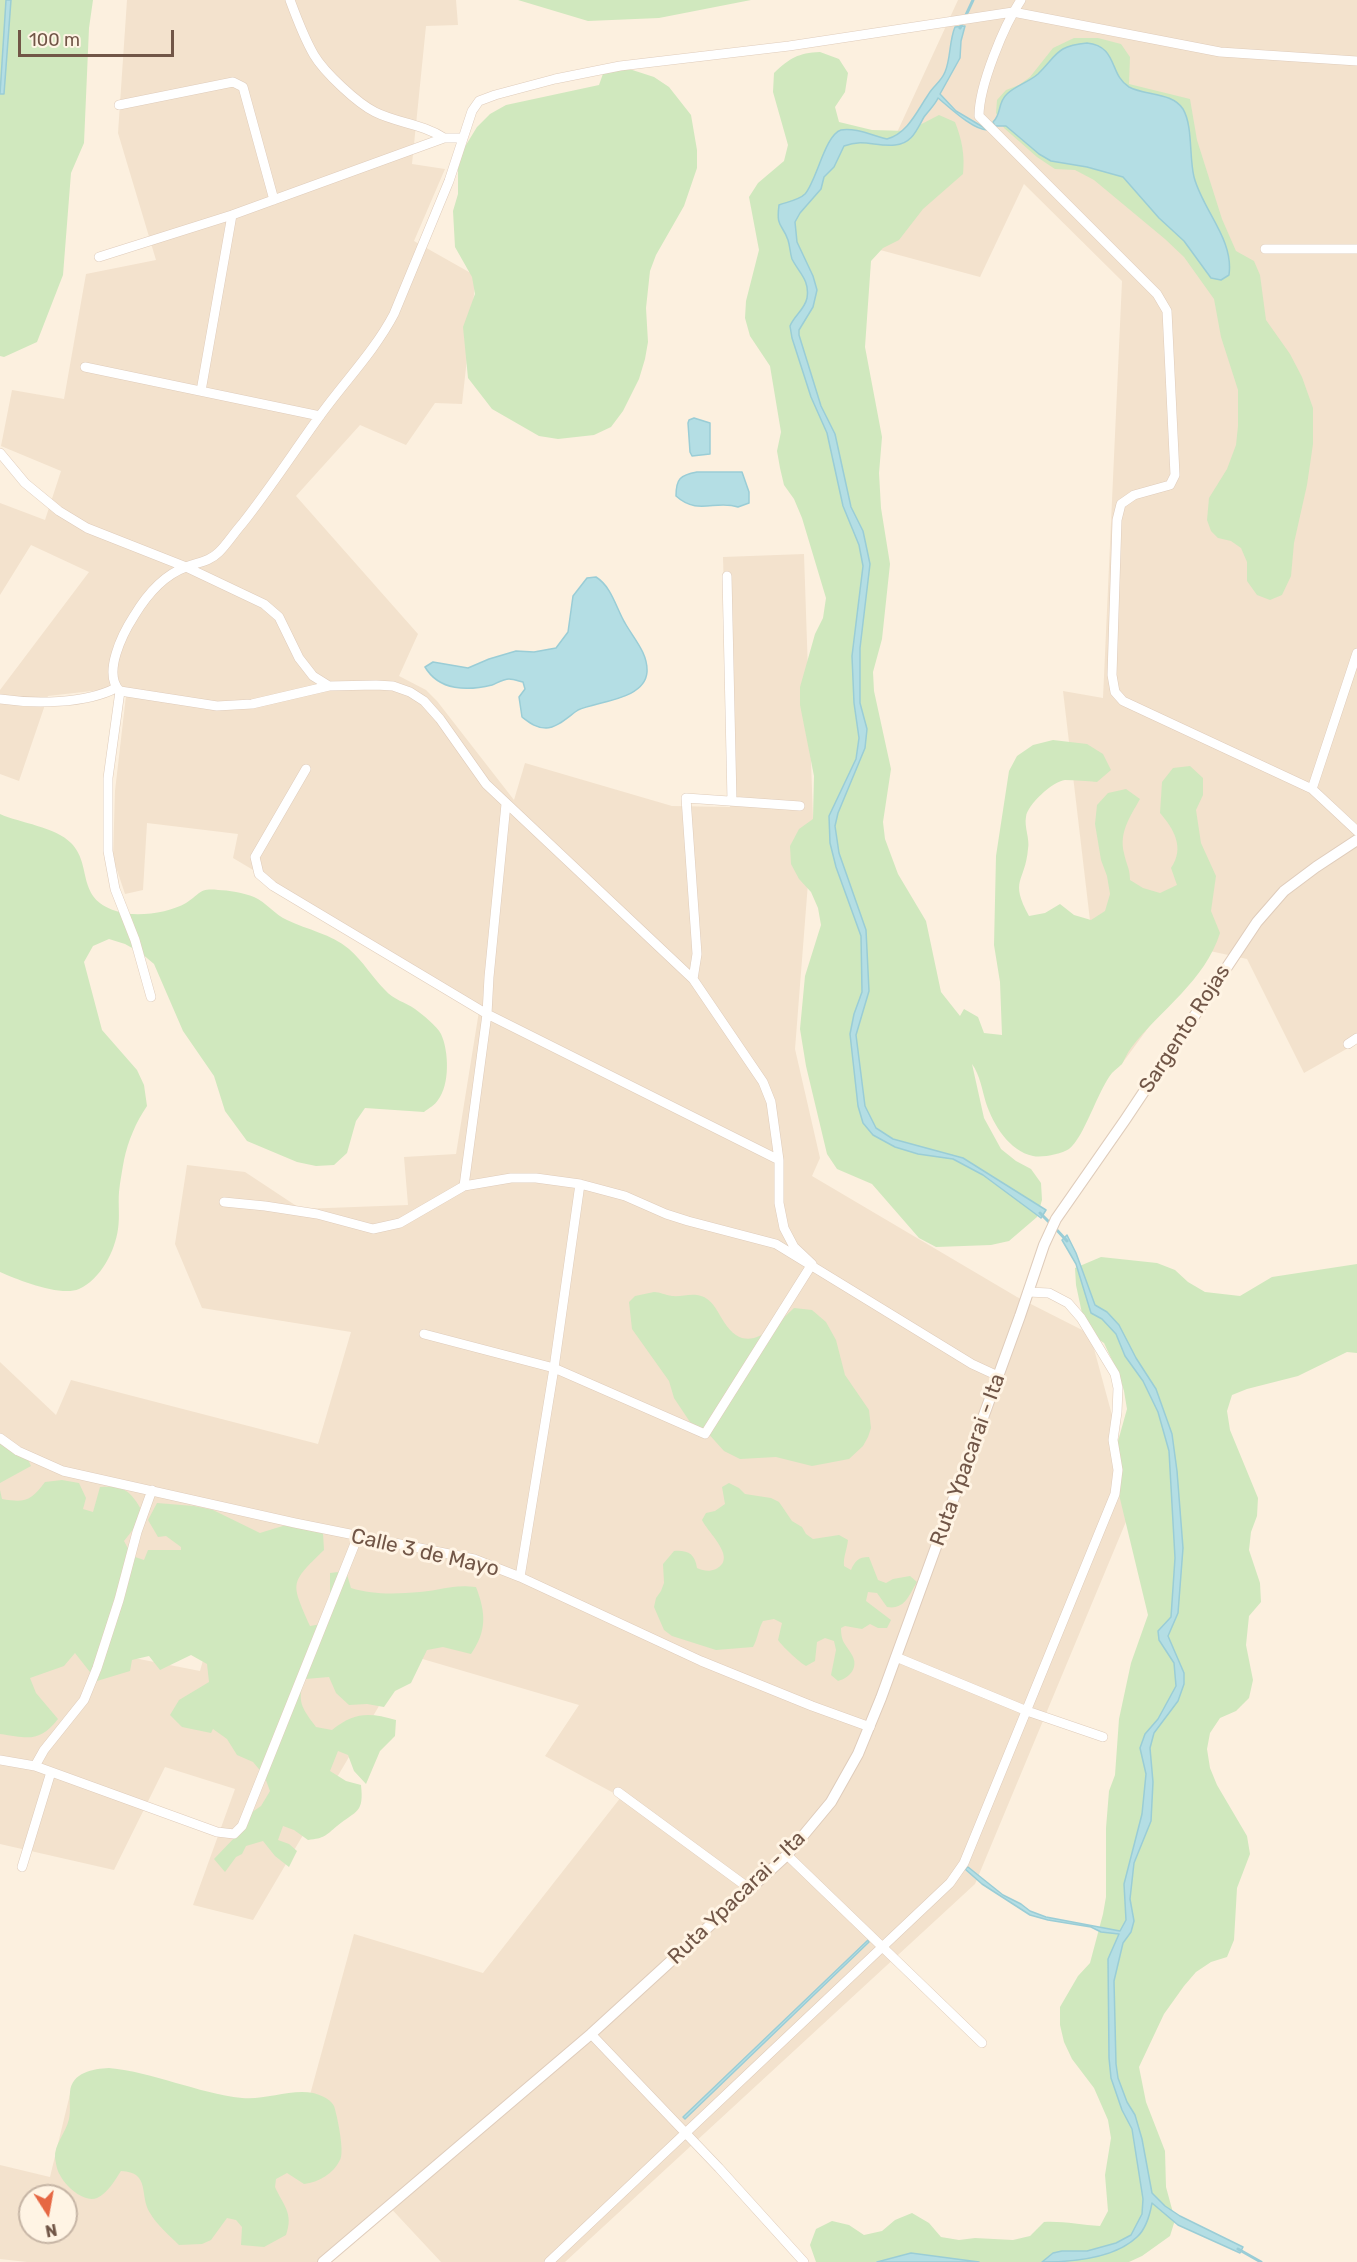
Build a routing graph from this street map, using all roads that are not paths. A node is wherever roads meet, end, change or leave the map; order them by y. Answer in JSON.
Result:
{"nodes":[{"id":1,"x":290,"y":0,"type":"edge"},
{"id":2,"x":1021,"y":0,"type":"edge"},
{"id":3,"x":1013,"y":12,"type":"junction"},
{"id":4,"x":1357,"y":61,"type":"edge"},
{"id":5,"x":119,"y":105,"type":"dead end"},
{"id":6,"x":444,"y":138,"type":"junction"},
{"id":7,"x":462,"y":138,"type":"junction"},
{"id":8,"x":274,"y":200,"type":"junction"},
{"id":9,"x":232,"y":215,"type":"junction"},
{"id":10,"x":1265,"y":249,"type":"dead end"},
{"id":11,"x":1357,"y":249,"type":"edge"},
{"id":12,"x":99,"y":257,"type":"dead end"},
{"id":13,"x":85,"y":367,"type":"dead end"},
{"id":14,"x":201,"y":391,"type":"junction"},
{"id":15,"x":320,"y":416,"type":"junction"},
{"id":16,"x":0,"y":453,"type":"edge"},
{"id":17,"x":186,"y":567,"type":"junction"},
{"id":18,"x":727,"y":576,"type":"dead end"},
{"id":19,"x":1357,"y":653,"type":"edge"},
{"id":20,"x":329,"y":686,"type":"junction"},
{"id":21,"x":118,"y":689,"type":"junction"},
{"id":22,"x":0,"y":699,"type":"edge"},
{"id":23,"x":306,"y":769,"type":"dead end"},
{"id":24,"x":1311,"y":789,"type":"junction"},
{"id":25,"x":732,"y":801,"type":"junction"},
{"id":26,"x":506,"y":804,"type":"junction"},
{"id":27,"x":800,"y":806,"type":"dead end"},
{"id":28,"x":1357,"y":831,"type":"edge"},
{"id":29,"x":1357,"y":840,"type":"edge"},
{"id":30,"x":693,"y":980,"type":"junction"},
{"id":31,"x":151,"y":997,"type":"dead end"},
{"id":32,"x":487,"y":1014,"type":"junction"},
{"id":33,"x":1357,"y":1038,"type":"edge"},
{"id":34,"x":1347,"y":1044,"type":"dead end"},
{"id":35,"x":778,"y":1160,"type":"junction"},
{"id":36,"x":580,"y":1184,"type":"junction"},
{"id":37,"x":464,"y":1186,"type":"junction"},
{"id":38,"x":224,"y":1202,"type":"dead end"},
{"id":39,"x":1044,"y":1245,"type":"joint"},
{"id":40,"x":812,"y":1264,"type":"junction"},
{"id":41,"x":1028,"y":1292,"type":"junction"},
{"id":42,"x":424,"y":1334,"type":"dead end"},
{"id":43,"x":554,"y":1368,"type":"junction"},
{"id":44,"x":998,"y":1376,"type":"junction"},
{"id":45,"x":0,"y":1438,"type":"edge"},
{"id":46,"x":152,"y":1490,"type":"junction"},
{"id":47,"x":358,"y":1536,"type":"junction"},
{"id":48,"x":520,"y":1577,"type":"junction"},
{"id":49,"x":896,"y":1657,"type":"junction"},
{"id":50,"x":1027,"y":1711,"type":"junction"},
{"id":51,"x":870,"y":1727,"type":"junction"},
{"id":52,"x":1103,"y":1737,"type":"dead end"},
{"id":53,"x":0,"y":1760,"type":"edge"},
{"id":54,"x":35,"y":1766,"type":"junction"},
{"id":55,"x":51,"y":1772,"type":"junction"},
{"id":56,"x":618,"y":1792,"type":"dead end"},
{"id":57,"x":787,"y":1855,"type":"junction"},
{"id":58,"x":22,"y":1867,"type":"dead end"},
{"id":59,"x":750,"y":1889,"type":"junction"},
{"id":60,"x":884,"y":1946,"type":"junction"},
{"id":61,"x":591,"y":2034,"type":"junction"},
{"id":62,"x":982,"y":2043,"type":"dead end"},
{"id":63,"x":686,"y":2133,"type":"junction"},
{"id":64,"x":323,"y":2262,"type":"edge"},
{"id":65,"x":549,"y":2262,"type":"edge"},
{"id":66,"x":804,"y":2262,"type":"edge"}],
"edges":[{"from":1,"to":6,"type":"street"},
{"from":2,"to":3,"type":"street"},
{"from":3,"to":4,"type":"street"},
{"from":3,"to":7,"type":"street"},
{"from":3,"to":24,"type":"street"},
{"from":5,"to":8,"type":"street"},
{"from":6,"to":7,"type":"street"},
{"from":6,"to":8,"type":"street"},
{"from":7,"to":15,"type":"street"},
{"from":8,"to":9,"type":"street"},
{"from":9,"to":12,"type":"street"},
{"from":9,"to":14,"type":"street"},
{"from":10,"to":11,"type":"street"},
{"from":13,"to":14,"type":"street"},
{"from":14,"to":15,"type":"street"},
{"from":15,"to":17,"type":"street"},
{"from":16,"to":17,"type":"street"},
{"from":17,"to":20,"type":"street"},
{"from":17,"to":21,"type":"street"},
{"from":18,"to":25,"type":"street"},
{"from":19,"to":24,"type":"street"},
{"from":20,"to":21,"type":"street"},
{"from":20,"to":26,"type":"street"},
{"from":21,"to":22,"type":"street"},
{"from":21,"to":31,"type":"street"},
{"from":23,"to":32,"type":"street"},
{"from":24,"to":28,"type":"street"},
{"from":25,"to":27,"type":"street"},
{"from":25,"to":30,"type":"street"},
{"from":26,"to":30,"type":"street"},
{"from":26,"to":32,"type":"street"},
{"from":29,"to":39,"type":"street","name":"Sargento Rojas"},
{"from":30,"to":35,"type":"street"},
{"from":32,"to":35,"type":"street"},
{"from":32,"to":37,"type":"street"},
{"from":33,"to":34,"type":"street"},
{"from":35,"to":40,"type":"street"},
{"from":36,"to":37,"type":"street"},
{"from":36,"to":40,"type":"street"},
{"from":36,"to":43,"type":"street"},
{"from":37,"to":38,"type":"street"},
{"from":39,"to":41,"type":"street","name":"Ruta Ypacarai - Ita"},
{"from":40,"to":43,"type":"street"},
{"from":40,"to":44,"type":"street"},
{"from":41,"to":44,"type":"street","name":"Ruta Ypacarai - Ita"},
{"from":41,"to":50,"type":"street"},
{"from":42,"to":43,"type":"street"},
{"from":43,"to":48,"type":"street"},
{"from":44,"to":49,"type":"street","name":"Ruta Ypacarai - Ita"},
{"from":45,"to":46,"type":"street","name":"Calle 3 de Mayo"},
{"from":46,"to":47,"type":"street","name":"Calle 3 de Mayo"},
{"from":46,"to":54,"type":"street"},
{"from":47,"to":48,"type":"street","name":"Calle 3 de Mayo"},
{"from":47,"to":55,"type":"street"},
{"from":48,"to":51,"type":"street","name":"Calle 3 de Mayo"},
{"from":49,"to":50,"type":"street"},
{"from":49,"to":51,"type":"street","name":"Ruta Ypacarai - Ita"},
{"from":50,"to":52,"type":"street"},
{"from":50,"to":60,"type":"street"},
{"from":51,"to":57,"type":"street","name":"Ruta Ypacarai - Ita"},
{"from":53,"to":54,"type":"street"},
{"from":54,"to":55,"type":"street"},
{"from":55,"to":58,"type":"street"},
{"from":56,"to":59,"type":"street"},
{"from":57,"to":59,"type":"street","name":"Ruta Ypacarai - Ita"},
{"from":57,"to":60,"type":"street"},
{"from":59,"to":61,"type":"street","name":"Ruta Ypacarai - Ita"},
{"from":60,"to":62,"type":"street"},
{"from":60,"to":63,"type":"street"},
{"from":61,"to":63,"type":"street"},
{"from":61,"to":64,"type":"street","name":"Ruta Ypacarai - Ita"},
{"from":63,"to":65,"type":"street"},
{"from":63,"to":66,"type":"street"}]}
